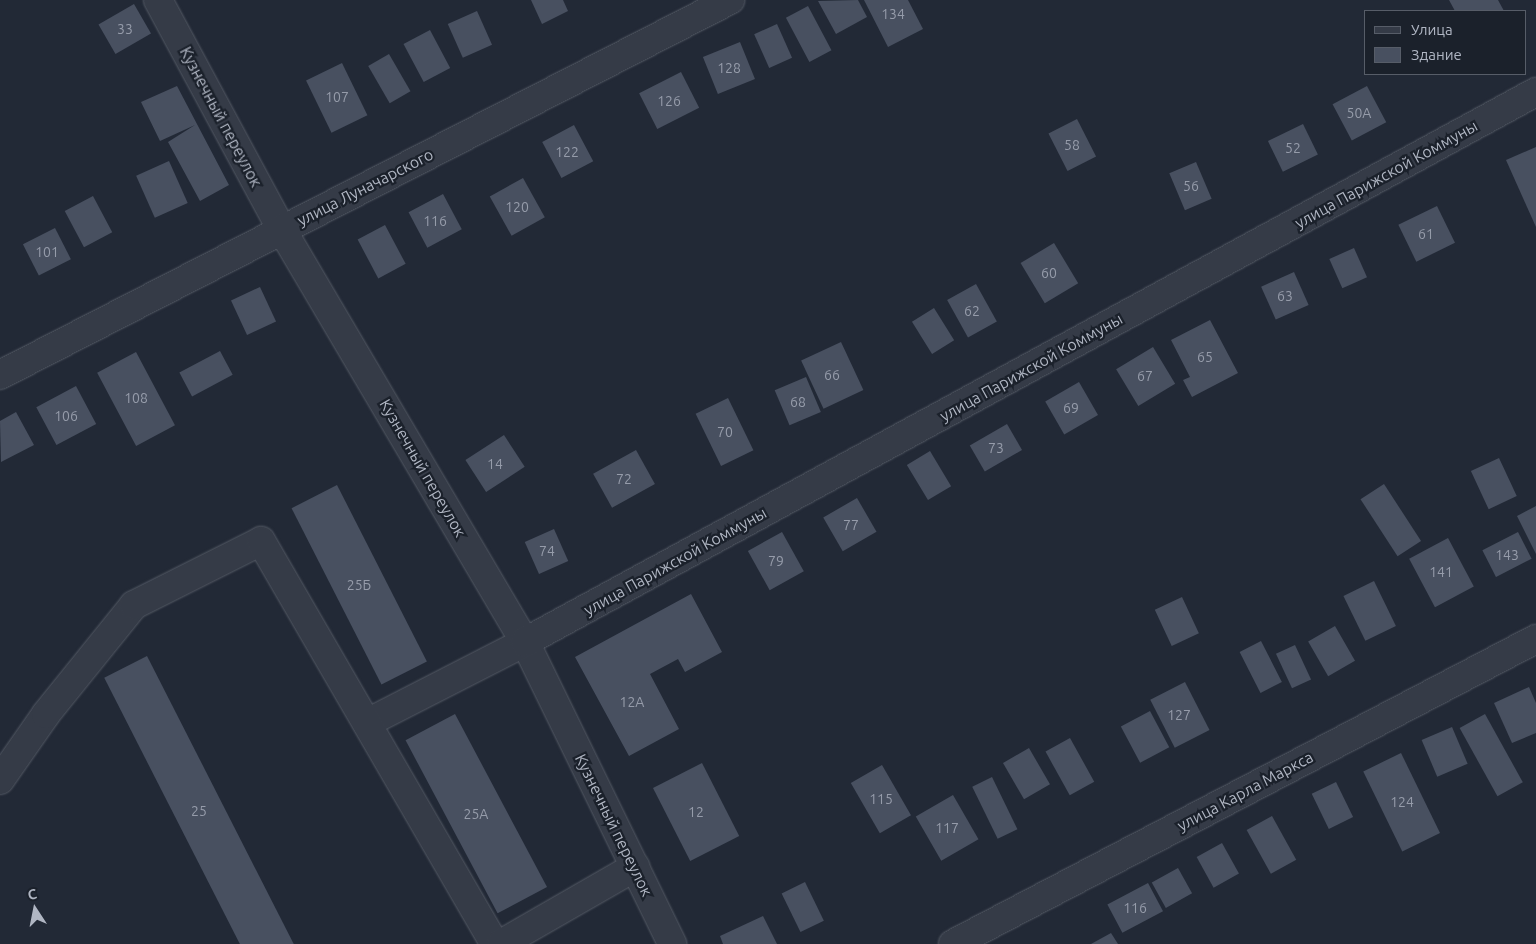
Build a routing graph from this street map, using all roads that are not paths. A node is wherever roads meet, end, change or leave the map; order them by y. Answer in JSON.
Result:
{"nodes":[{"id":1,"x":158,"y":0,"type":"edge"},
{"id":2,"x":730,"y":0,"type":"edge"},
{"id":3,"x":1536,"y":92,"type":"edge"},
{"id":4,"x":282,"y":230,"type":"junction"},
{"id":5,"x":0,"y":375,"type":"edge"},
{"id":6,"x":1536,"y":639,"type":"edge"},
{"id":7,"x":525,"y":642,"type":"junction"},
{"id":8,"x":367,"y":723,"type":"junction"},
{"id":9,"x":0,"y":780,"type":"edge"},
{"id":10,"x":635,"y":867,"type":"junction"},
{"id":11,"x":495,"y":944,"type":"edge"},
{"id":12,"x":501,"y":944,"type":"edge"},
{"id":13,"x":672,"y":944,"type":"edge"},
{"id":14,"x":953,"y":944,"type":"edge"}],
"edges":[{"from":1,"to":4,"type":"street","name":"Кузнечный переулок"},
{"from":2,"to":4,"type":"street","name":"улица Луначарского"},
{"from":3,"to":7,"type":"street","name":"улица Парижской Коммуны"},
{"from":4,"to":5,"type":"street","name":"улица Луначарского"},
{"from":4,"to":7,"type":"street","name":"Кузнечный переулок"},
{"from":6,"to":14,"type":"street","name":"улица Карла Маркса"},
{"from":7,"to":8,"type":"street","name":"улица Парижской Коммуны"},
{"from":7,"to":10,"type":"street","name":"Кузнечный переулок"},
{"from":8,"to":9,"type":"street"},
{"from":8,"to":11,"type":"street"},
{"from":10,"to":12,"type":"street"},
{"from":10,"to":13,"type":"street","name":"Кузнечный переулок"}]}
